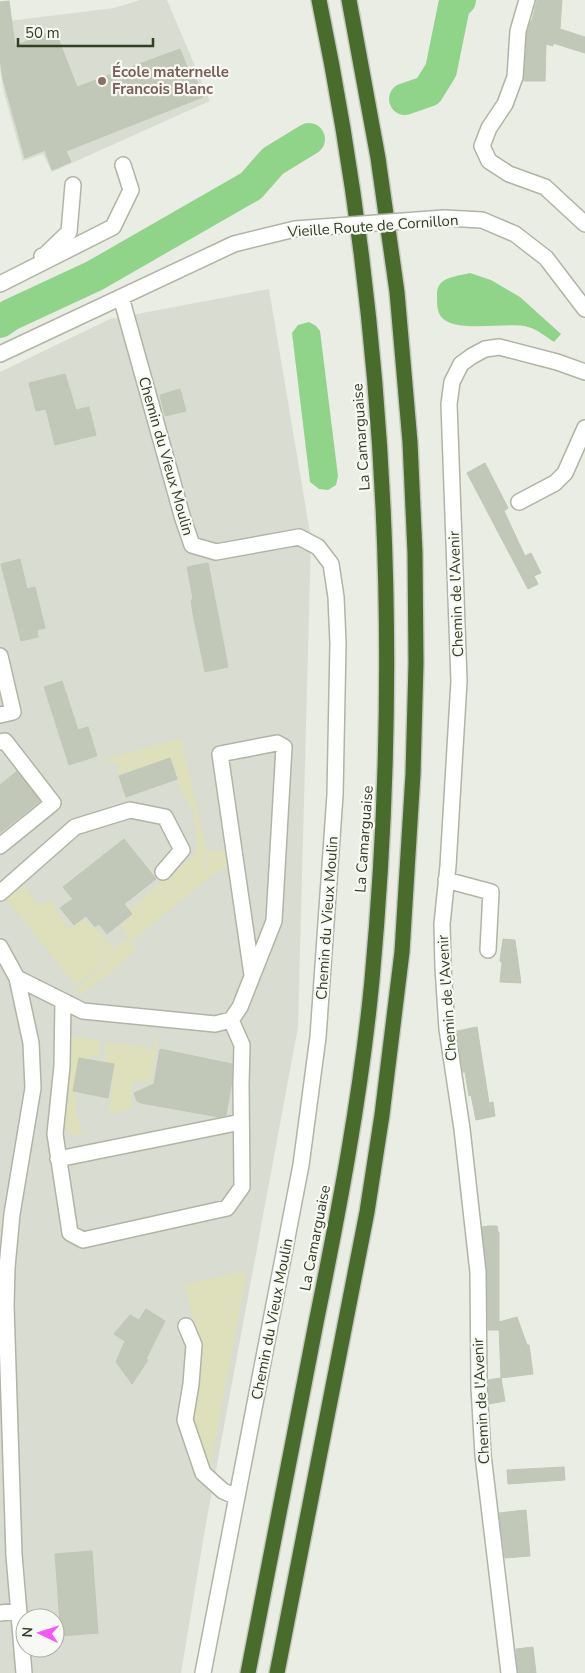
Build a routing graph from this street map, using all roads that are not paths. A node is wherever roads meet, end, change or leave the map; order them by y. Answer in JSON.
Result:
{"nodes":[{"id":1,"x":320,"y":0,"type":"edge"},
{"id":2,"x":349,"y":0,"type":"edge"},
{"id":3,"x":354,"y":0,"type":"edge"},
{"id":4,"x":527,"y":0,"type":"edge"},
{"id":5,"x":352,"y":16,"type":"junction"},
{"id":6,"x":124,"y":165,"type":"dead end"},
{"id":7,"x":73,"y":185,"type":"dead end"},
{"id":8,"x":585,"y":224,"type":"edge"},
{"id":9,"x":0,"y":273,"type":"edge"},
{"id":10,"x":0,"y":284,"type":"edge"},
{"id":11,"x":121,"y":297,"type":"junction"},
{"id":12,"x":585,"y":309,"type":"edge"},
{"id":13,"x":0,"y":354,"type":"edge"},
{"id":14,"x":582,"y":367,"type":"edge"},
{"id":15,"x":585,"y":428,"type":"edge"},
{"id":16,"x":519,"y":502,"type":"dead end"},
{"id":17,"x":0,"y":656,"type":"edge"},
{"id":18,"x":0,"y":715,"type":"edge"},
{"id":19,"x":0,"y":742,"type":"edge"},
{"id":20,"x":0,"y":846,"type":"edge"},
{"id":21,"x":163,"y":872,"type":"dead end"},
{"id":22,"x":446,"y":880,"type":"junction"},
{"id":23,"x":0,"y":893,"type":"edge"},
{"id":24,"x":0,"y":947,"type":"edge"},
{"id":25,"x":488,"y":950,"type":"dead end"},
{"id":26,"x":252,"y":975,"type":"junction"},
{"id":27,"x":16,"y":978,"type":"junction"},
{"id":28,"x":63,"y":1002,"type":"junction"},
{"id":29,"x":231,"y":1020,"type":"junction"},
{"id":30,"x":241,"y":1122,"type":"junction"},
{"id":31,"x":58,"y":1159,"type":"junction"},
{"id":32,"x":186,"y":1326,"type":"dead end"},
{"id":33,"x":238,"y":1497,"type":"junction"},
{"id":34,"x":18,"y":1608,"type":"edge"},
{"id":35,"x":15,"y":1611,"type":"edge"},
{"id":36,"x":0,"y":1613,"type":"edge"},
{"id":37,"x":23,"y":1658,"type":"edge"},
{"id":38,"x":24,"y":1673,"type":"edge"},
{"id":39,"x":203,"y":1673,"type":"edge"},
{"id":40,"x":248,"y":1673,"type":"edge"},
{"id":41,"x":277,"y":1673,"type":"edge"},
{"id":42,"x":509,"y":1673,"type":"edge"}],
"edges":[{"from":1,"to":40,"type":"highway","name":"La Camarguaise"},
{"from":2,"to":5,"type":"highway"},
{"from":3,"to":5,"type":"street"},
{"from":4,"to":8,"type":"street"},
{"from":5,"to":41,"type":"highway"},
{"from":6,"to":10,"type":"street"},
{"from":7,"to":9,"type":"street"},
{"from":11,"to":12,"type":"street","name":"Vieille Route de Cornillon","bridge":true},
{"from":11,"to":13,"type":"street","name":"Vieille Route de Cornillon"},
{"from":11,"to":33,"type":"street","name":"Chemin du Vieux Moulin"},
{"from":14,"to":22,"type":"street","name":"Chemin de l'Avenir"},
{"from":15,"to":16,"type":"street"},
{"from":17,"to":18,"type":"street"},
{"from":19,"to":20,"type":"street"},
{"from":21,"to":23,"type":"street"},
{"from":22,"to":25,"type":"street"},
{"from":22,"to":42,"type":"street","name":"Chemin de l'Avenir"},
{"from":24,"to":27,"type":"street"},
{"from":26,"to":26,"type":"street"},
{"from":26,"to":29,"type":"street"},
{"from":27,"to":28,"type":"street"},
{"from":27,"to":34,"type":"street"},
{"from":28,"to":29,"type":"street"},
{"from":28,"to":31,"type":"street"},
{"from":29,"to":30,"type":"street"},
{"from":30,"to":31,"type":"street"},
{"from":30,"to":31,"type":"street"},
{"from":32,"to":33,"type":"street"},
{"from":33,"to":39,"type":"street","name":"Chemin du Vieux Moulin"},
{"from":35,"to":36,"type":"street"},
{"from":37,"to":38,"type":"street"}]}
